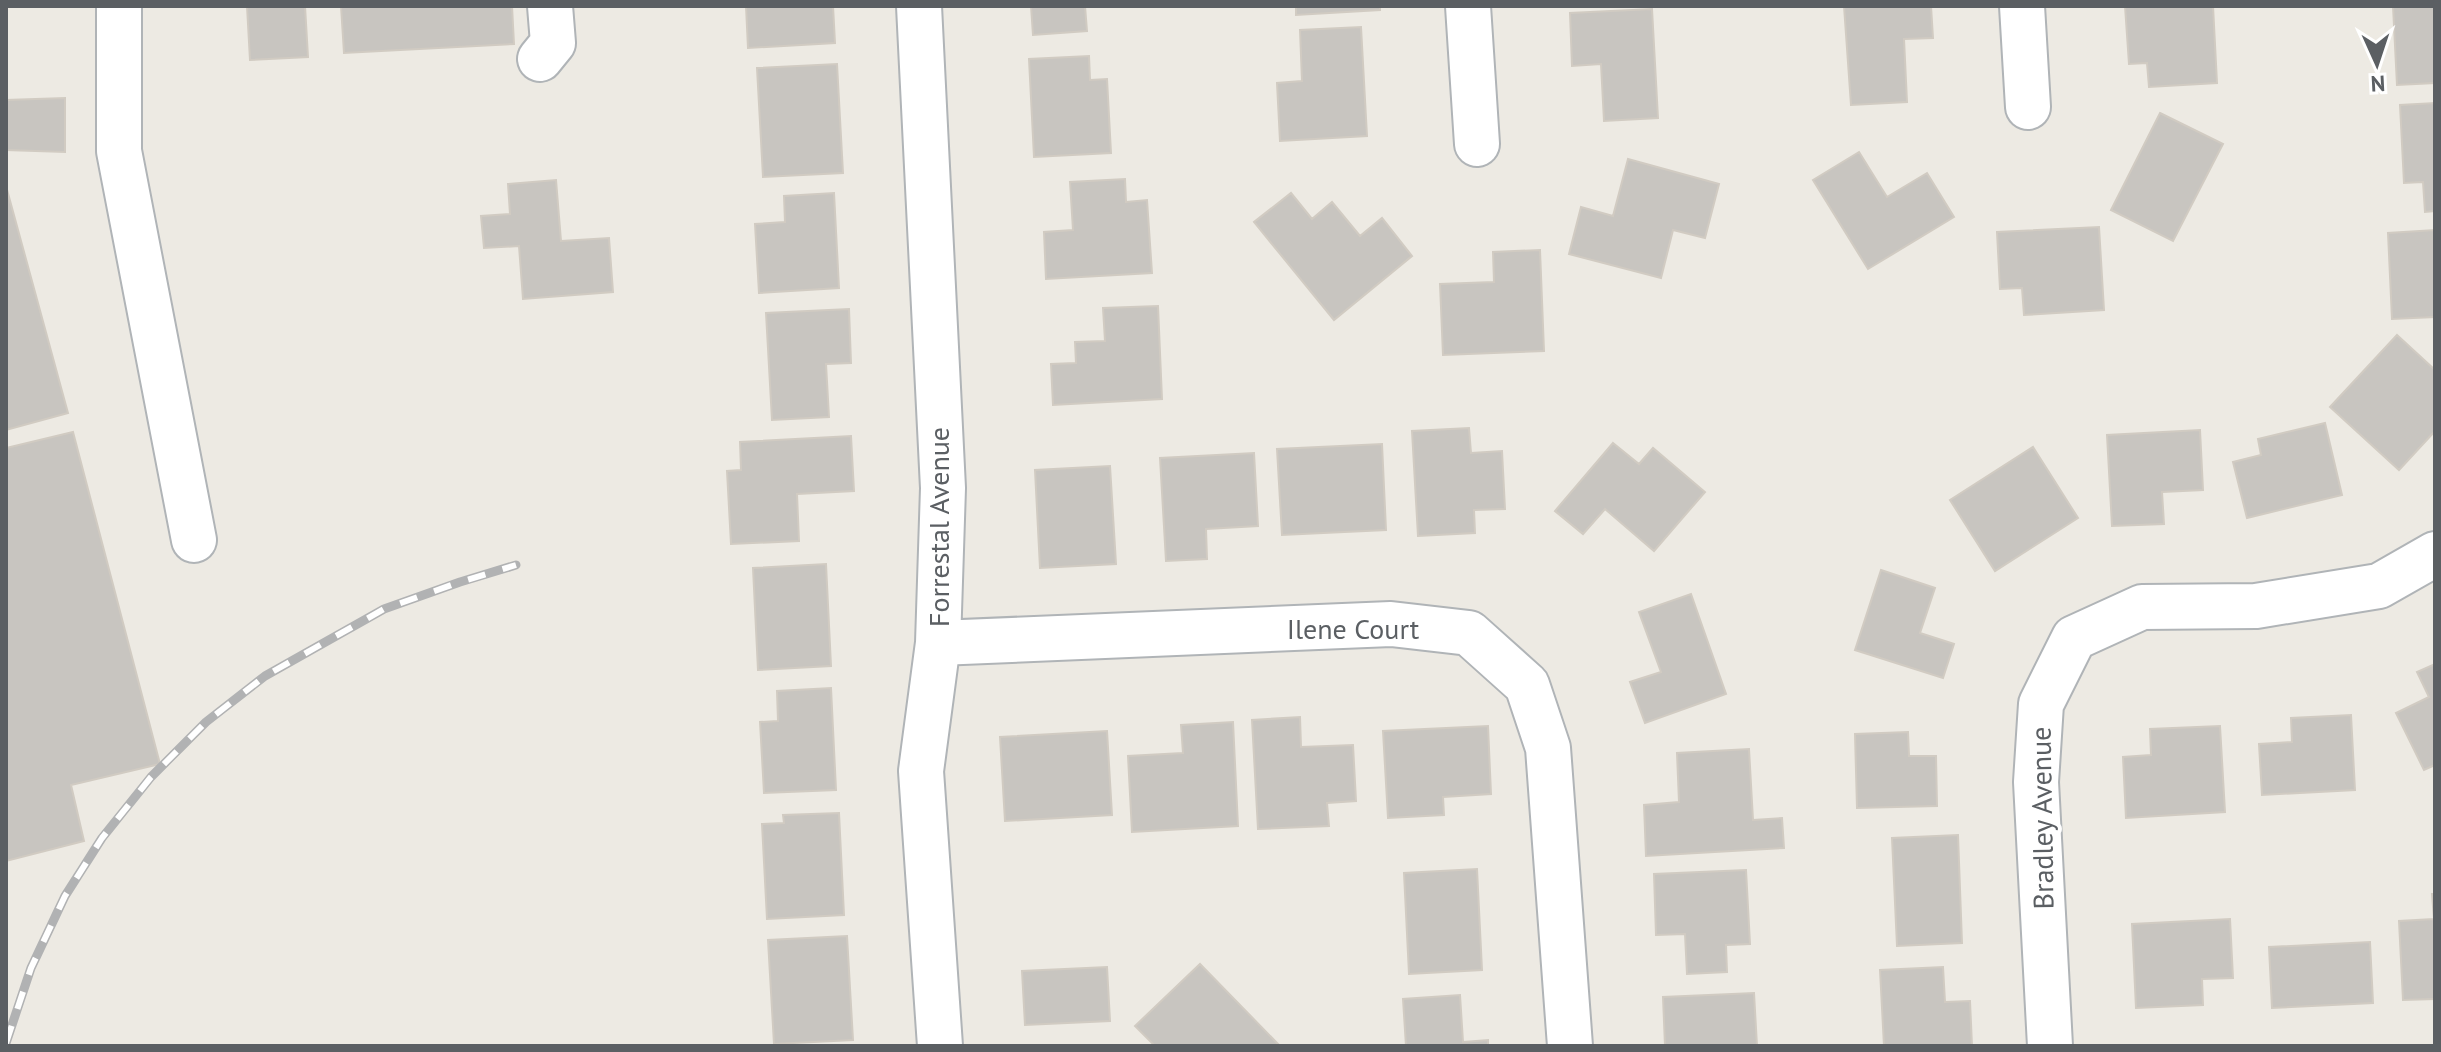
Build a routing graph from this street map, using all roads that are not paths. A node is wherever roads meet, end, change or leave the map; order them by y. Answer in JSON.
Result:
{"nodes":[{"id":1,"x":119,"y":6,"type":"edge"},
{"id":2,"x":550,"y":6,"type":"edge"},
{"id":3,"x":919,"y":6,"type":"edge"},
{"id":4,"x":1468,"y":6,"type":"edge"},
{"id":5,"x":2022,"y":6,"type":"edge"},
{"id":6,"x":540,"y":59,"type":"dead end"},
{"id":7,"x":2028,"y":107,"type":"dead end"},
{"id":8,"x":1477,"y":144,"type":"dead end"},
{"id":9,"x":194,"y":540,"type":"dead end"},
{"id":10,"x":2435,"y":554,"type":"edge"},
{"id":11,"x":938,"y":643,"type":"junction"},
{"id":12,"x":940,"y":1046,"type":"edge"},
{"id":13,"x":1570,"y":1046,"type":"edge"},
{"id":14,"x":2050,"y":1046,"type":"edge"}],
"edges":[{"from":1,"to":9,"type":"street"},
{"from":2,"to":6,"type":"street"},
{"from":3,"to":11,"type":"street","name":"Forrestal Avenue"},
{"from":4,"to":8,"type":"street"},
{"from":5,"to":7,"type":"street"},
{"from":10,"to":14,"type":"street","name":"Bradley Avenue"},
{"from":11,"to":12,"type":"street","name":"Forrestal Avenue"},
{"from":11,"to":13,"type":"street","name":"Ilene Court"}]}
